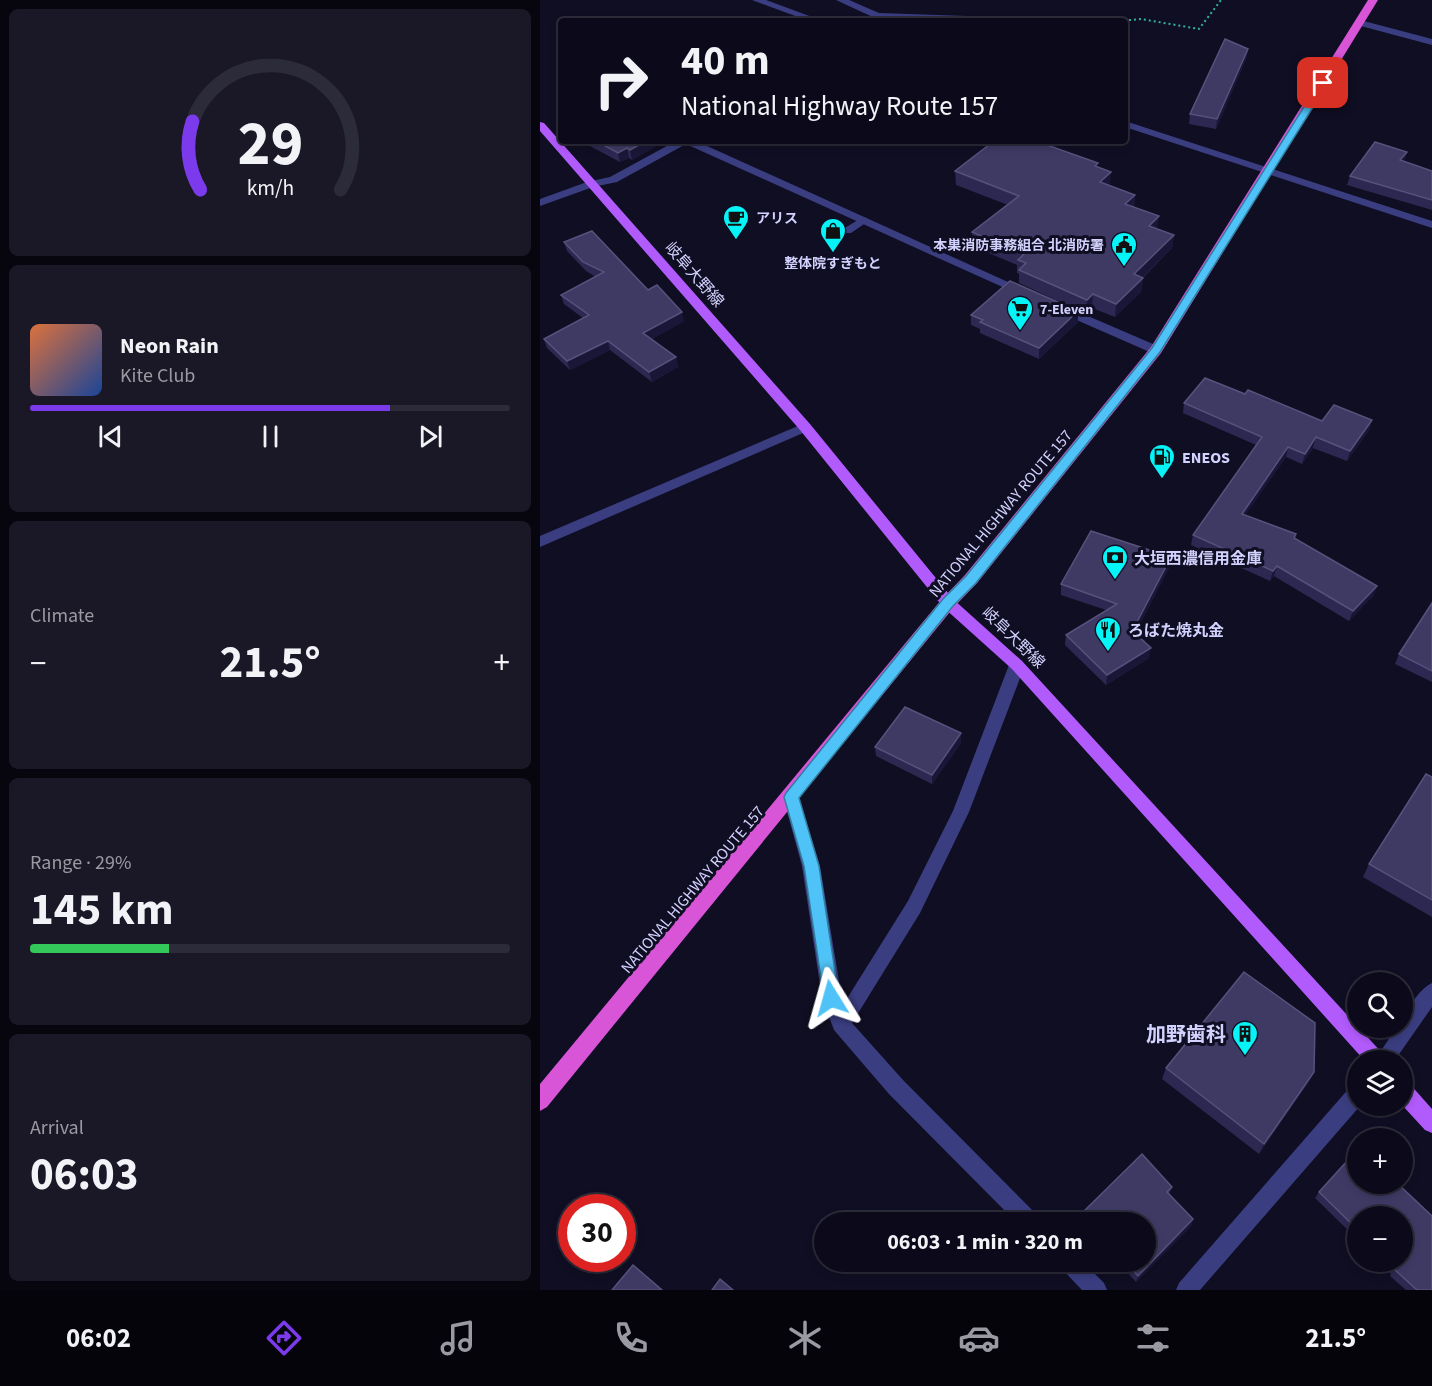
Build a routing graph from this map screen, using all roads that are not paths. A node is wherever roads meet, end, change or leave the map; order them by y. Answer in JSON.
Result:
{"nodes":[{"id":1,"x":758,"y":0,"type":"edge"},
{"id":2,"x":841,"y":0,"type":"edge"},
{"id":3,"x":1373,"y":0,"type":"edge"},
{"id":4,"x":809,"y":18,"type":"edge"},
{"id":5,"x":873,"y":18,"type":"edge"},
{"id":6,"x":1360,"y":23,"type":"junction"},
{"id":7,"x":1432,"y":42,"type":"edge"},
{"id":8,"x":540,"y":125,"type":"edge"},
{"id":9,"x":1128,"y":125,"type":"edge"},
{"id":10,"x":680,"y":144,"type":"edge"},
{"id":11,"x":693,"y":144,"type":"edge"},
{"id":12,"x":1269,"y":172,"type":"junction"},
{"id":13,"x":591,"y":184,"type":"junction"},
{"id":14,"x":540,"y":203,"type":"edge"},
{"id":15,"x":863,"y":220,"type":"junction"},
{"id":16,"x":1432,"y":225,"type":"edge"},
{"id":17,"x":847,"y":231,"type":"dead end"},
{"id":18,"x":1156,"y":350,"type":"junction"},
{"id":19,"x":804,"y":427,"type":"junction"},
{"id":20,"x":540,"y":542,"type":"edge"},
{"id":21,"x":948,"y":603,"type":"junction"},
{"id":22,"x":1017,"y":665,"type":"junction"},
{"id":23,"x":791,"y":797,"type":"junction"},
{"id":24,"x":1432,"y":992,"type":"edge"},
{"id":25,"x":841,"y":1024,"type":"junction"},
{"id":26,"x":1367,"y":1050,"type":"edge"},
{"id":27,"x":1391,"y":1050,"type":"edge"},
{"id":28,"x":540,"y":1100,"type":"edge"},
{"id":29,"x":1413,"y":1102,"type":"edge"},
{"id":30,"x":1347,"y":1106,"type":"edge"},
{"id":31,"x":1432,"y":1123,"type":"edge"},
{"id":32,"x":1020,"y":1212,"type":"edge"},
{"id":33,"x":1079,"y":1272,"type":"edge"},
{"id":34,"x":1097,"y":1290,"type":"edge"},
{"id":35,"x":1186,"y":1290,"type":"edge"}],
"edges":[{"from":1,"to":4,"type":"street"},
{"from":2,"to":5,"type":"street"},
{"from":3,"to":6,"type":"highway","name":"NATIONAL HIGHWAY ROUTE 157"},
{"from":6,"to":7,"type":"street"},
{"from":6,"to":12,"type":"highway","name":"NATIONAL HIGHWAY ROUTE 157"},
{"from":8,"to":13,"type":"main road","name":"岐阜大野線"},
{"from":9,"to":12,"type":"street"},
{"from":10,"to":13,"type":"street"},
{"from":11,"to":15,"type":"street"},
{"from":12,"to":16,"type":"street"},
{"from":12,"to":18,"type":"highway","name":"NATIONAL HIGHWAY ROUTE 157"},
{"from":13,"to":14,"type":"street"},
{"from":13,"to":19,"type":"main road","name":"岐阜大野線"},
{"from":15,"to":17,"type":"street"},
{"from":15,"to":18,"type":"street"},
{"from":18,"to":21,"type":"highway","name":"NATIONAL HIGHWAY ROUTE 157"},
{"from":19,"to":20,"type":"street"},
{"from":19,"to":21,"type":"main road","name":"岐阜大野線"},
{"from":21,"to":22,"type":"main road","name":"岐阜大野線"},
{"from":21,"to":23,"type":"highway","name":"NATIONAL HIGHWAY ROUTE 157"},
{"from":22,"to":25,"type":"street"},
{"from":22,"to":26,"type":"main road","name":"岐阜大野線"},
{"from":23,"to":25,"type":"street"},
{"from":23,"to":28,"type":"highway","name":"NATIONAL HIGHWAY ROUTE 157"},
{"from":24,"to":27,"type":"street"},
{"from":25,"to":32,"type":"street"},
{"from":29,"to":31,"type":"main road"},
{"from":30,"to":35,"type":"street"},
{"from":33,"to":34,"type":"street"}]}
